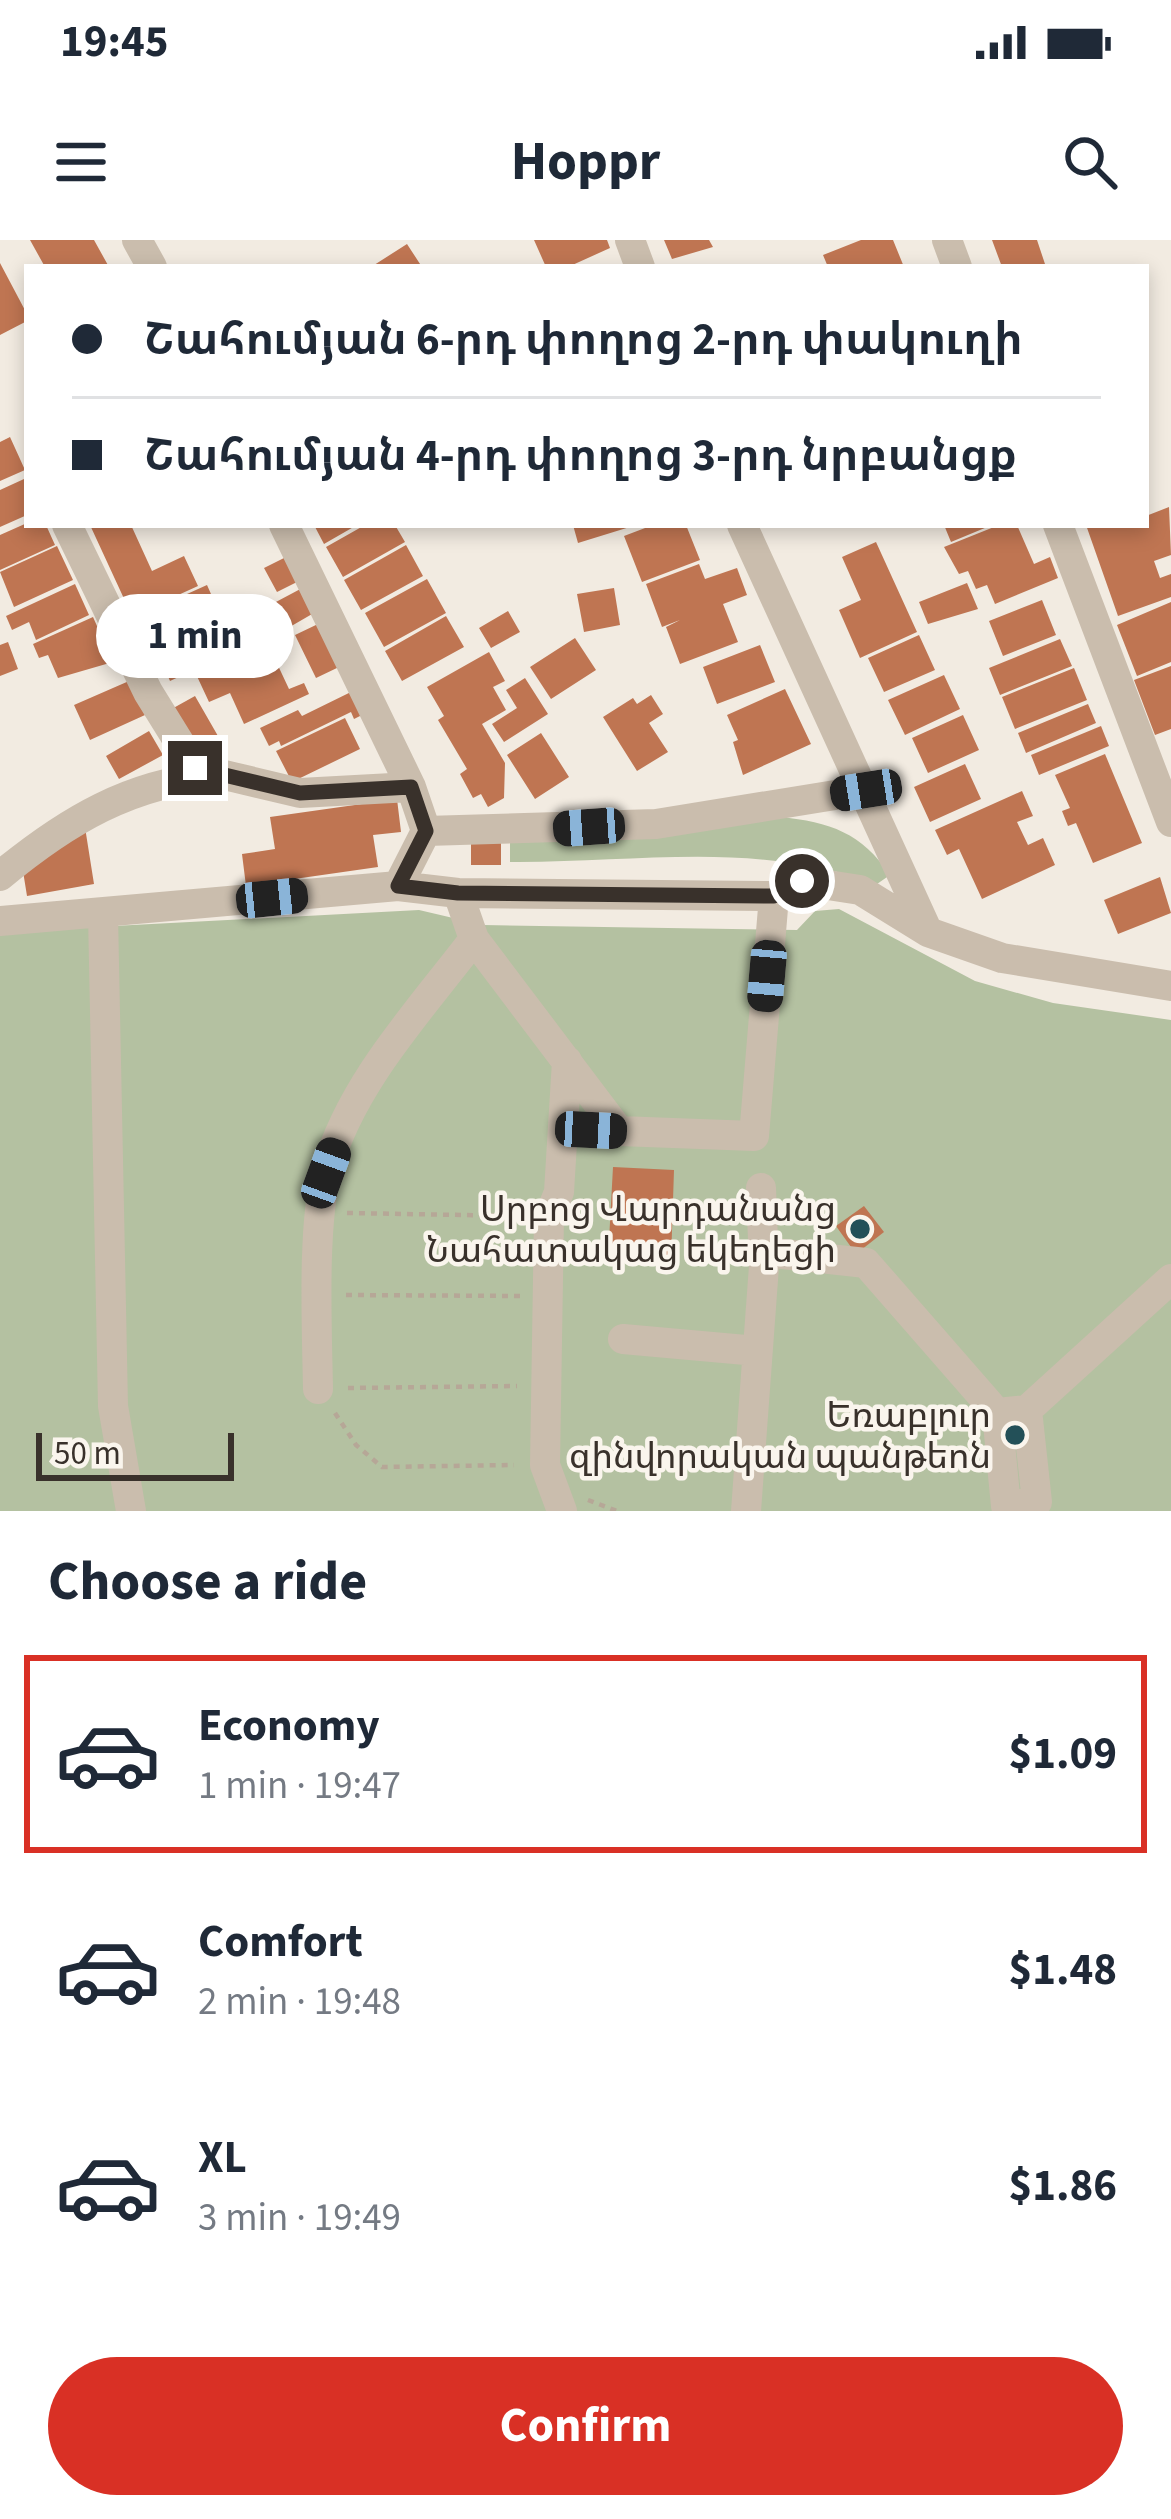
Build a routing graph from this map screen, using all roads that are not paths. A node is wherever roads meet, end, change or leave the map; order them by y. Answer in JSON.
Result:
{"nodes":[{"id":1,"x":68,"y":528,"type":"edge"},
{"id":2,"x":285,"y":528,"type":"edge"},
{"id":3,"x":743,"y":528,"type":"edge"},
{"id":4,"x":1059,"y":528,"type":"edge"},
{"id":5,"x":220,"y":776,"type":"junction"},
{"id":6,"x":411,"y":787,"type":"junction"},
{"id":7,"x":866,"y":790,"type":"junction"},
{"id":8,"x":1171,"y":822,"type":"edge"},
{"id":9,"x":426,"y":831,"type":"junction"},
{"id":10,"x":0,"y":876,"type":"edge"},
{"id":11,"x":398,"y":886,"type":"junction"},
{"id":12,"x":458,"y":893,"type":"junction"},
{"id":13,"x":774,"y":896,"type":"junction"},
{"id":14,"x":103,"y":914,"type":"junction"},
{"id":15,"x":0,"y":921,"type":"edge"},
{"id":16,"x":928,"y":932,"type":"junction"},
{"id":17,"x":474,"y":939,"type":"junction"},
{"id":18,"x":1171,"y":986,"type":"edge"},
{"id":19,"x":567,"y":1061,"type":"junction"},
{"id":20,"x":563,"y":1128,"type":"junction"},
{"id":21,"x":619,"y":1131,"type":"junction"},
{"id":22,"x":761,"y":1188,"type":"dead end"},
{"id":23,"x":764,"y":1252,"type":"junction"},
{"id":24,"x":1171,"y":1279,"type":"edge"},
{"id":25,"x":623,"y":1339,"type":"dead end"},
{"id":26,"x":757,"y":1351,"type":"junction"},
{"id":27,"x":318,"y":1389,"type":"road end"},
{"id":28,"x":1012,"y":1412,"type":"junction"},
{"id":29,"x":1022,"y":1508,"type":"edge"},
{"id":30,"x":131,"y":1511,"type":"edge"},
{"id":31,"x":562,"y":1511,"type":"edge"},
{"id":32,"x":746,"y":1511,"type":"edge"}],
"edges":[{"from":1,"to":5,"type":"street"},
{"from":2,"to":6,"type":"street"},
{"from":3,"to":7,"type":"street"},
{"from":4,"to":8,"type":"street"},
{"from":5,"to":6,"type":"street"},
{"from":5,"to":10,"type":"street"},
{"from":6,"to":9,"type":"street"},
{"from":7,"to":9,"type":"street"},
{"from":7,"to":16,"type":"street"},
{"from":9,"to":11,"type":"street"},
{"from":11,"to":12,"type":"street"},
{"from":11,"to":14,"type":"street"},
{"from":12,"to":13,"type":"street"},
{"from":12,"to":17,"type":"street"},
{"from":13,"to":16,"type":"street"},
{"from":13,"to":21,"type":"street"},
{"from":14,"to":15,"type":"street"},
{"from":14,"to":30,"type":"street"},
{"from":16,"to":18,"type":"street"},
{"from":17,"to":19,"type":"street"},
{"from":17,"to":27,"type":"street"},
{"from":19,"to":20,"type":"street"},
{"from":19,"to":21,"type":"street"},
{"from":20,"to":21,"type":"street"},
{"from":20,"to":31,"type":"street"},
{"from":22,"to":23,"type":"street"},
{"from":23,"to":26,"type":"street"},
{"from":23,"to":28,"type":"street"},
{"from":24,"to":28,"type":"street"},
{"from":25,"to":26,"type":"street"},
{"from":26,"to":32,"type":"street"},
{"from":28,"to":29,"type":"street"}]}
